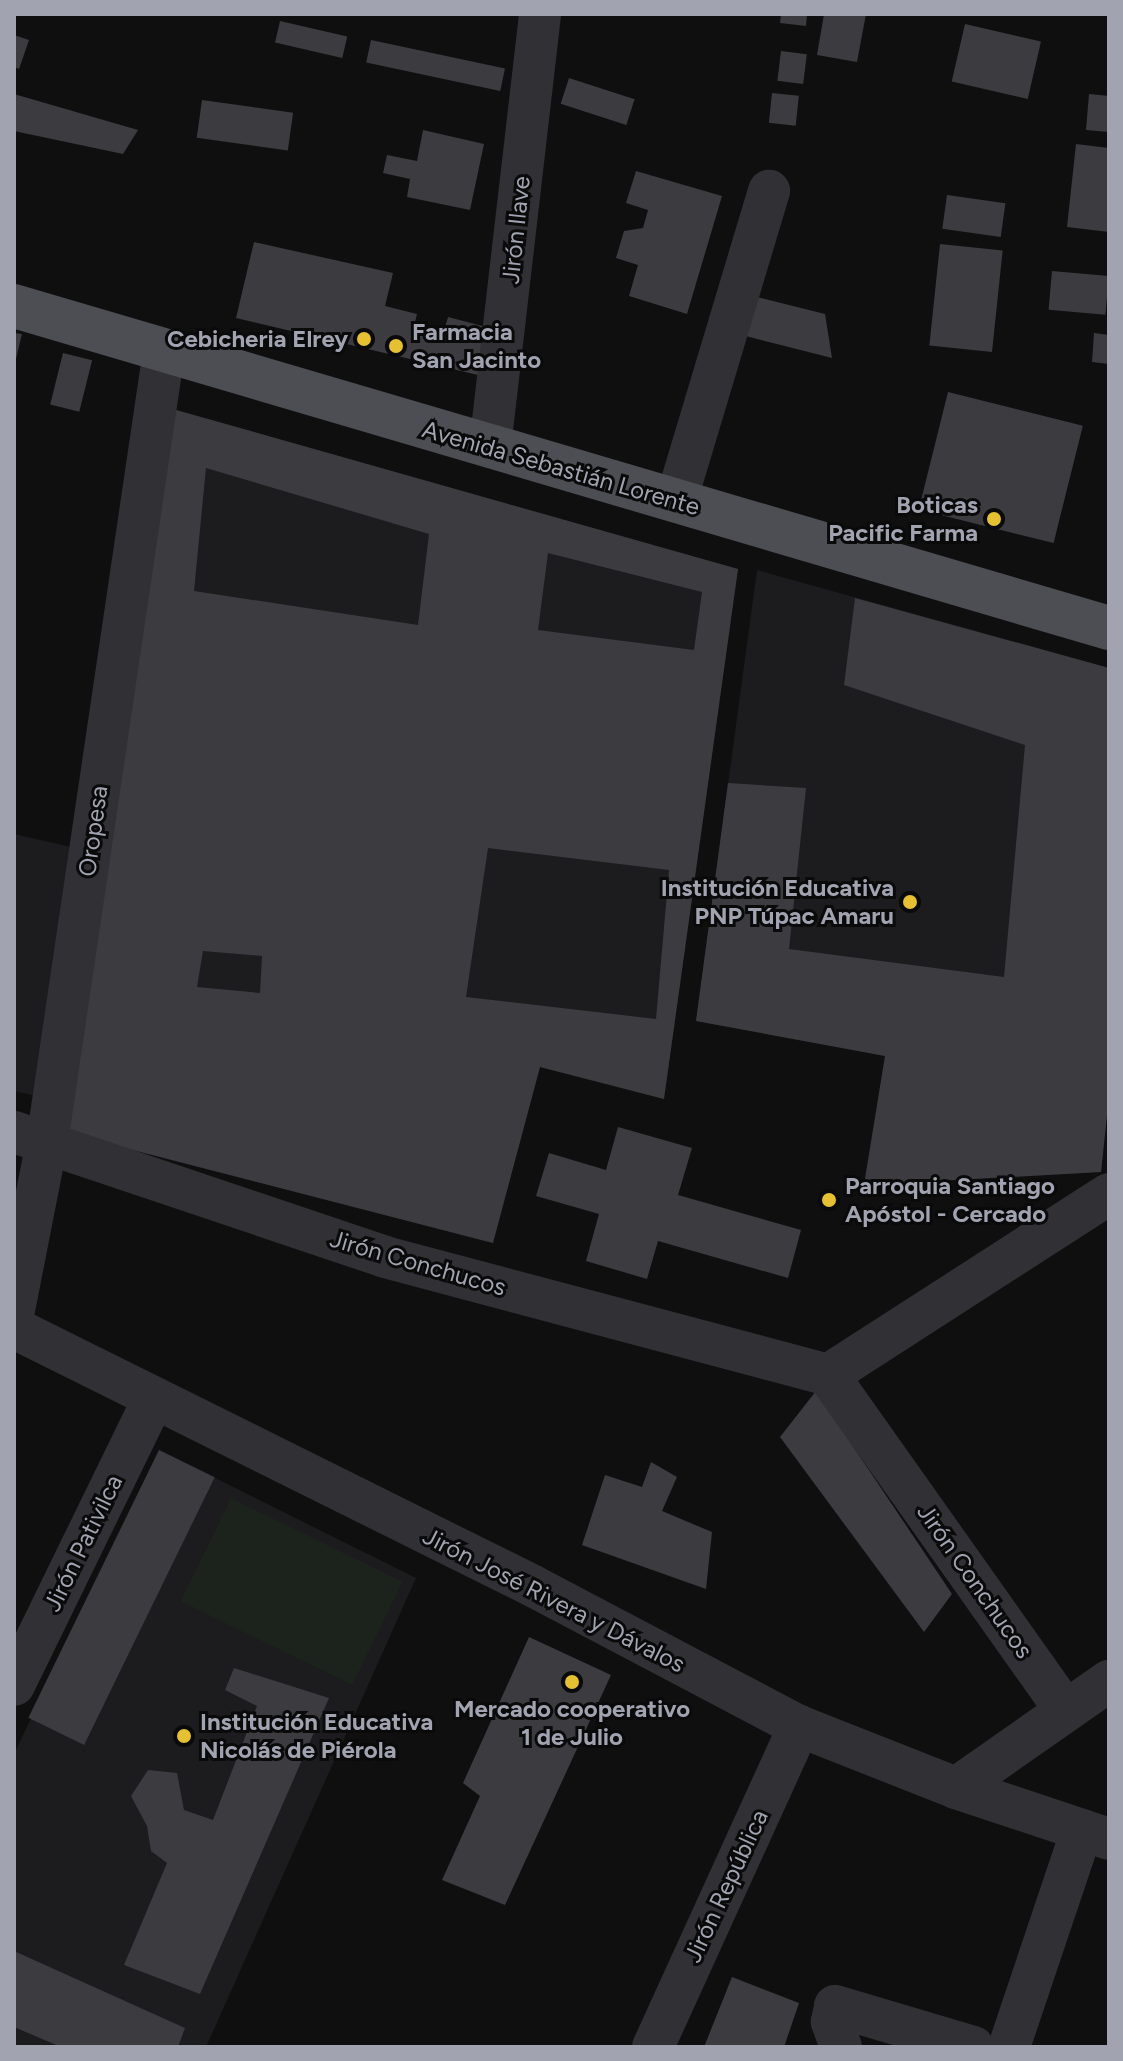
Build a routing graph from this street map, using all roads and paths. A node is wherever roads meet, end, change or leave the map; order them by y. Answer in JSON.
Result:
{"nodes":[{"id":1,"x":540,"y":14,"type":"edge"},
{"id":2,"x":769,"y":191,"type":"dead end"},
{"id":3,"x":14,"y":306,"type":"edge"},
{"id":4,"x":164,"y":351,"type":"junction"},
{"id":5,"x":490,"y":447,"type":"junction"},
{"id":6,"x":676,"y":501,"type":"junction"},
{"id":7,"x":1109,"y":628,"type":"edge"},
{"id":8,"x":30,"y":1137,"type":"edge"},
{"id":9,"x":1109,"y":1194,"type":"edge"},
{"id":10,"x":14,"y":1310,"type":"edge"},
{"id":11,"x":14,"y":1328,"type":"edge"},
{"id":12,"x":828,"y":1375,"type":"junction"},
{"id":13,"x":153,"y":1400,"type":"junction"},
{"id":14,"x":1109,"y":1681,"type":"edge"},
{"id":15,"x":14,"y":1685,"type":"edge"},
{"id":16,"x":1065,"y":1710,"type":"junction"},
{"id":17,"x":799,"y":1726,"type":"junction"},
{"id":18,"x":956,"y":1788,"type":"junction"},
{"id":19,"x":1096,"y":1834,"type":"edge"},
{"id":20,"x":653,"y":2047,"type":"edge"},
{"id":21,"x":841,"y":2047,"type":"edge"},
{"id":22,"x":973,"y":2047,"type":"edge"},
{"id":23,"x":1009,"y":2047,"type":"edge"}],
"edges":[{"from":1,"to":5,"type":"street","name":"Jirón Ilave"},
{"from":2,"to":6,"type":"street"},
{"from":3,"to":4,"type":"main road","name":"Avenida Sebastián Lorente"},
{"from":4,"to":5,"type":"main road","name":"Avenida Sebastián Lorente"},
{"from":4,"to":8,"type":"street","name":"Oropesa"},
{"from":5,"to":6,"type":"main road","name":"Avenida Sebastián Lorente"},
{"from":6,"to":7,"type":"main road","name":"Avenida Sebastián Lorente"},
{"from":8,"to":10,"type":"street","name":"Oropesa"},
{"from":8,"to":12,"type":"street","name":"Jirón Conchucos"},
{"from":9,"to":12,"type":"street"},
{"from":11,"to":13,"type":"street","name":"Jirón José Rivera y Dávalos"},
{"from":12,"to":16,"type":"street","name":"Jirón Conchucos"},
{"from":13,"to":15,"type":"street","name":"Jirón Pativilca"},
{"from":13,"to":17,"type":"street","name":"Jirón José Rivera y Dávalos"},
{"from":14,"to":16,"type":"street"},
{"from":16,"to":18,"type":"street"},
{"from":17,"to":18,"type":"street","name":"Jirón José Rivera y Dávalos"},
{"from":17,"to":20,"type":"street","name":"Jirón República"},
{"from":18,"to":19,"type":"street","name":"Jirón José Rivera y Dávalos"},
{"from":19,"to":23,"type":"street"},
{"from":21,"to":22,"type":"street"}]}
